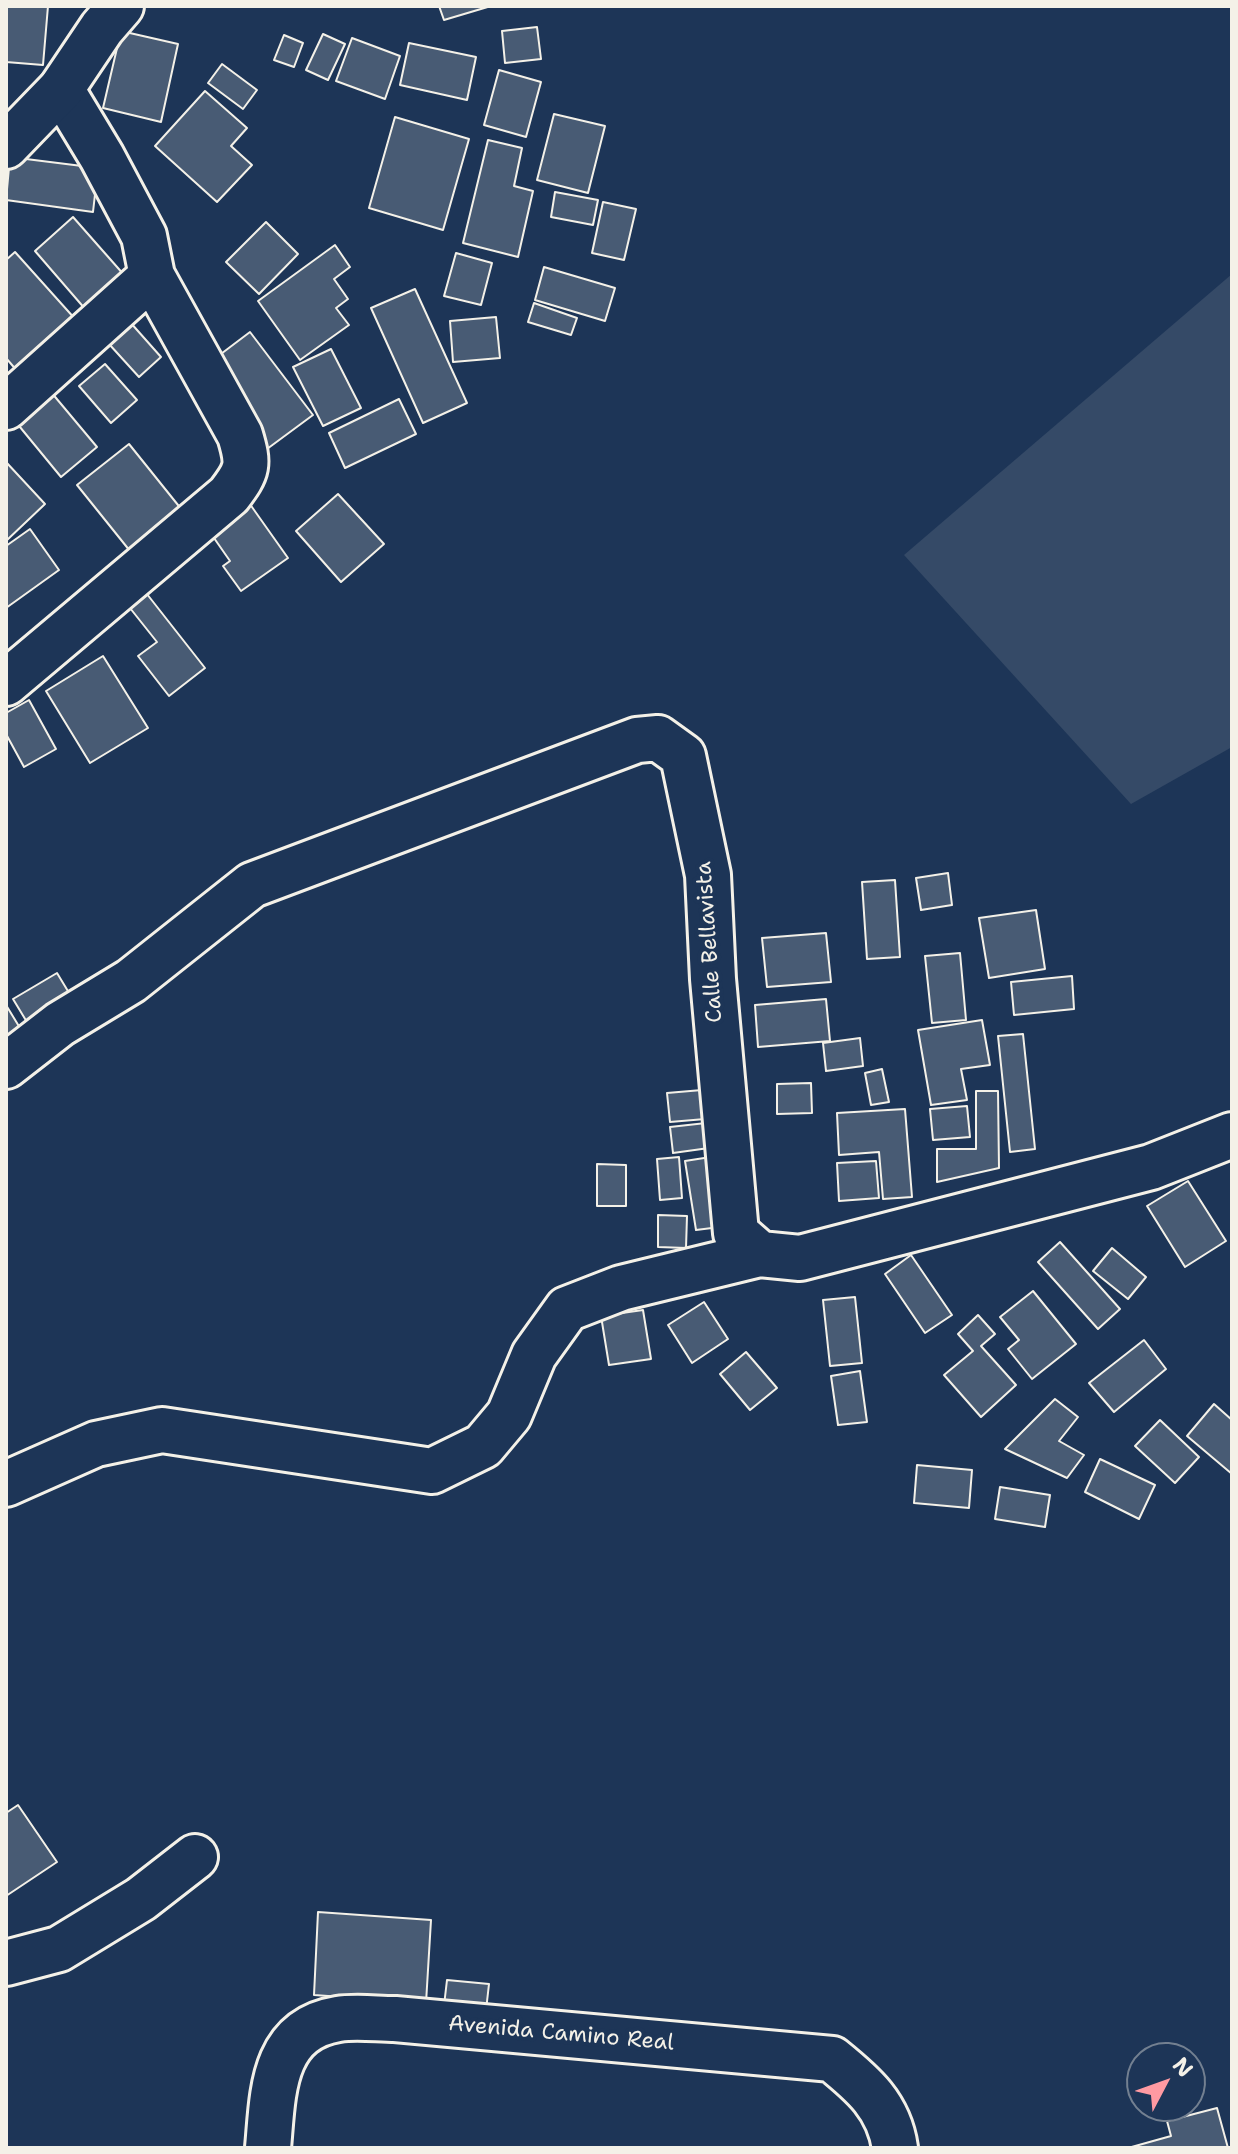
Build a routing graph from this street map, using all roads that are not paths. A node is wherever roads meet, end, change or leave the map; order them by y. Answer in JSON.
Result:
{"nodes":[{"id":1,"x":108,"y":13,"type":"edge"},
{"id":2,"x":61,"y":89,"type":"junction"},
{"id":3,"x":6,"y":146,"type":"edge"},
{"id":4,"x":152,"y":276,"type":"junction"},
{"id":5,"x":6,"y":407,"type":"edge"},
{"id":6,"x":6,"y":683,"type":"edge"},
{"id":7,"x":6,"y":1066,"type":"edge"},
{"id":8,"x":1232,"y":1135,"type":"edge"},
{"id":9,"x":760,"y":1254,"type":"junction"},
{"id":10,"x":6,"y":1484,"type":"edge"},
{"id":11,"x":195,"y":1857,"type":"dead end"},
{"id":12,"x":6,"y":1963,"type":"edge"},
{"id":13,"x":268,"y":2148,"type":"edge"},
{"id":14,"x":895,"y":2148,"type":"edge"}],
"edges":[{"from":1,"to":2,"type":"street"},
{"from":2,"to":3,"type":"street"},
{"from":2,"to":4,"type":"street"},
{"from":4,"to":5,"type":"street"},
{"from":4,"to":6,"type":"street"},
{"from":7,"to":9,"type":"street","name":"Calle Bellavista"},
{"from":8,"to":9,"type":"street"},
{"from":9,"to":10,"type":"street"},
{"from":11,"to":12,"type":"street"},
{"from":13,"to":14,"type":"street","name":"Avenida Camino Real"}]}
